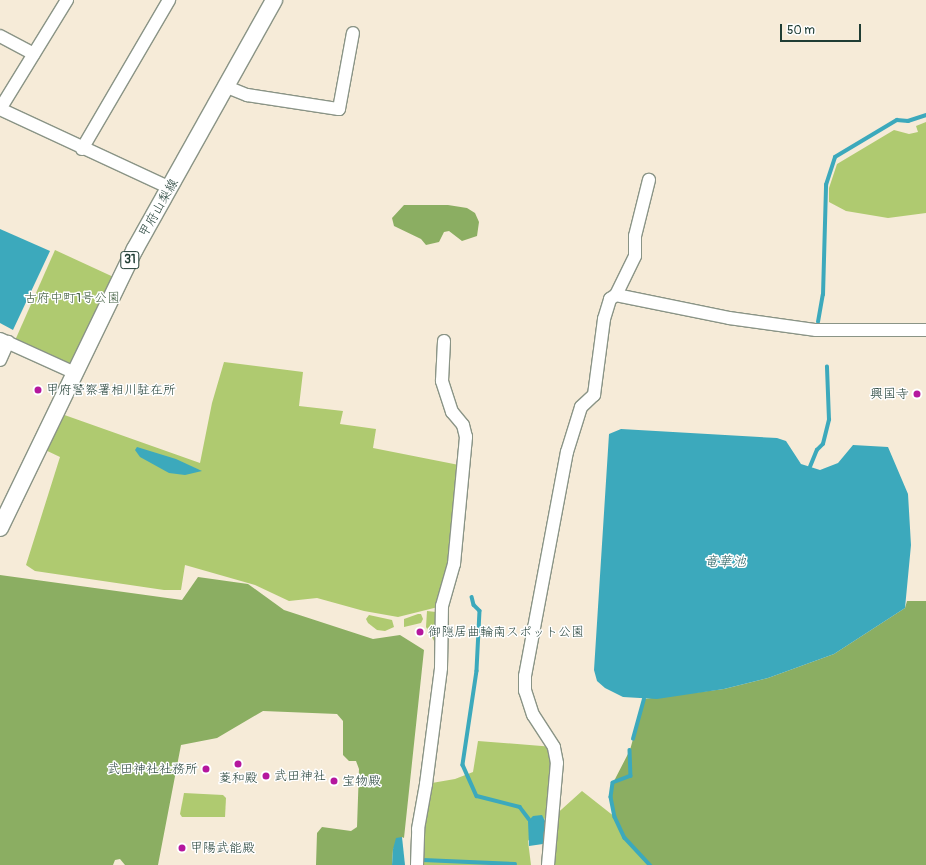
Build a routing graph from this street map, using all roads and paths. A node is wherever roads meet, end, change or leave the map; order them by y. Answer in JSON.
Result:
{"nodes":[{"id":1,"x":67,"y":0,"type":"edge"},
{"id":2,"x":169,"y":0,"type":"edge"},
{"id":3,"x":274,"y":0,"type":"edge"},
{"id":4,"x":354,"y":33,"type":"dead end"},
{"id":5,"x":0,"y":36,"type":"edge"},
{"id":6,"x":34,"y":54,"type":"junction"},
{"id":7,"x":227,"y":87,"type":"junction"},
{"id":8,"x":0,"y":109,"type":"edge"},
{"id":9,"x":82,"y":149,"type":"junction"},
{"id":10,"x":650,"y":180,"type":"dead end"},
{"id":11,"x":170,"y":188,"type":"junction"},
{"id":12,"x":616,"y":295,"type":"junction"},
{"id":13,"x":926,"y":330,"type":"edge"},
{"id":14,"x":4,"y":341,"type":"edge"},
{"id":15,"x":444,"y":341,"type":"dead end"},
{"id":16,"x":0,"y":360,"type":"edge"},
{"id":17,"x":74,"y":373,"type":"junction"},
{"id":18,"x":0,"y":528,"type":"edge"},
{"id":19,"x":417,"y":865,"type":"edge"},
{"id":20,"x":548,"y":865,"type":"edge"}],
"edges":[{"from":1,"to":6,"type":"street"},
{"from":2,"to":9,"type":"street"},
{"from":3,"to":7,"type":"main road","name":"甲府山梨線","number":"31"},
{"from":4,"to":7,"type":"street"},
{"from":5,"to":6,"type":"street"},
{"from":6,"to":8,"type":"street"},
{"from":7,"to":11,"type":"main road","name":"甲府山梨線","number":"31"},
{"from":8,"to":9,"type":"street"},
{"from":9,"to":11,"type":"street"},
{"from":10,"to":12,"type":"street"},
{"from":11,"to":17,"type":"main road","name":"甲府山梨線","number":"31"},
{"from":12,"to":13,"type":"street"},
{"from":12,"to":20,"type":"street"},
{"from":14,"to":16,"type":"street"},
{"from":14,"to":17,"type":"street"},
{"from":15,"to":19,"type":"street"},
{"from":17,"to":18,"type":"main road","name":"甲府山梨線","number":"31"}]}
